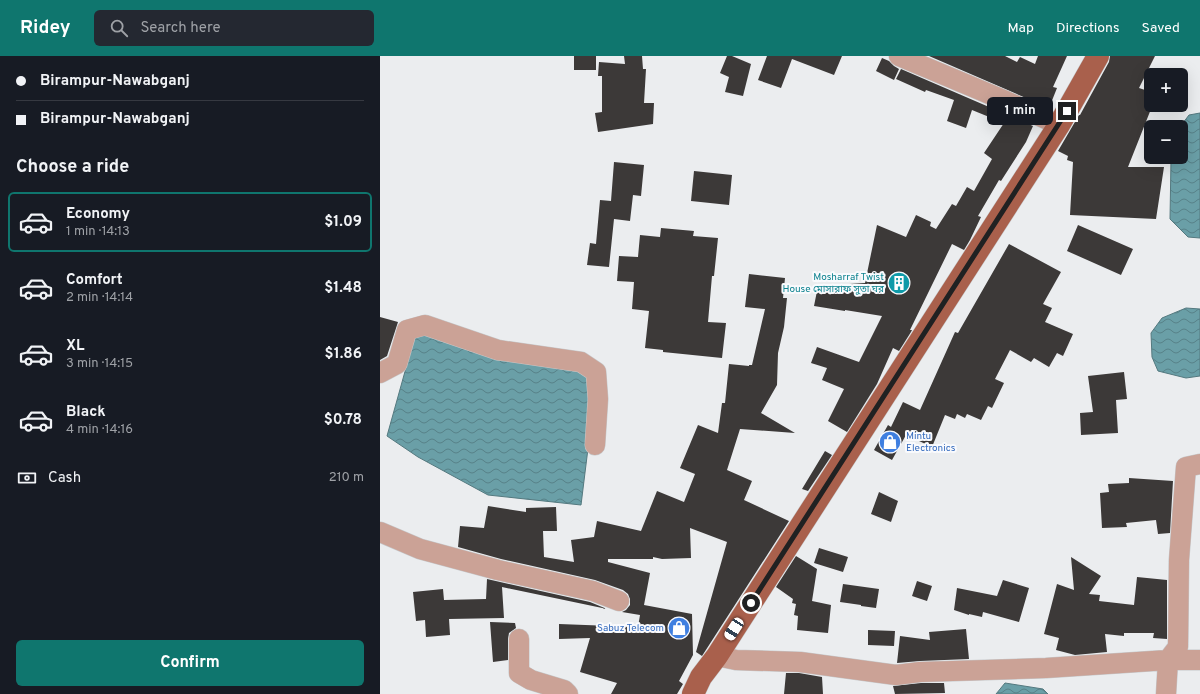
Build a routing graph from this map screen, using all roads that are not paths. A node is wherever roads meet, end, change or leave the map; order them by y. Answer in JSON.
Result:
{"nodes":[{"id":1,"x":899,"y":56,"type":"edge"},
{"id":2,"x":1098,"y":56,"type":"edge"},
{"id":3,"x":1059,"y":125,"type":"junction"},
{"id":4,"x":380,"y":373,"type":"edge"},
{"id":5,"x":595,"y":445,"type":"dead end"},
{"id":6,"x":1200,"y":464,"type":"edge"},
{"id":7,"x":380,"y":532,"type":"edge"},
{"id":8,"x":619,"y":601,"type":"dead end"},
{"id":9,"x":519,"y":639,"type":"dead end"},
{"id":10,"x":717,"y":656,"type":"junction"},
{"id":11,"x":1168,"y":660,"type":"junction"},
{"id":12,"x":1200,"y":660,"type":"edge"},
{"id":13,"x":568,"y":694,"type":"edge"},
{"id":14,"x":693,"y":694,"type":"edge"},
{"id":15,"x":1166,"y":694,"type":"edge"}],
"edges":[{"from":1,"to":3,"type":"street"},
{"from":2,"to":3,"type":"main road"},
{"from":3,"to":10,"type":"main road"},
{"from":4,"to":5,"type":"street"},
{"from":6,"to":11,"type":"street"},
{"from":7,"to":8,"type":"street"},
{"from":9,"to":13,"type":"street"},
{"from":10,"to":11,"type":"street"},
{"from":10,"to":14,"type":"main road"},
{"from":11,"to":12,"type":"street"},
{"from":11,"to":15,"type":"street"}]}
